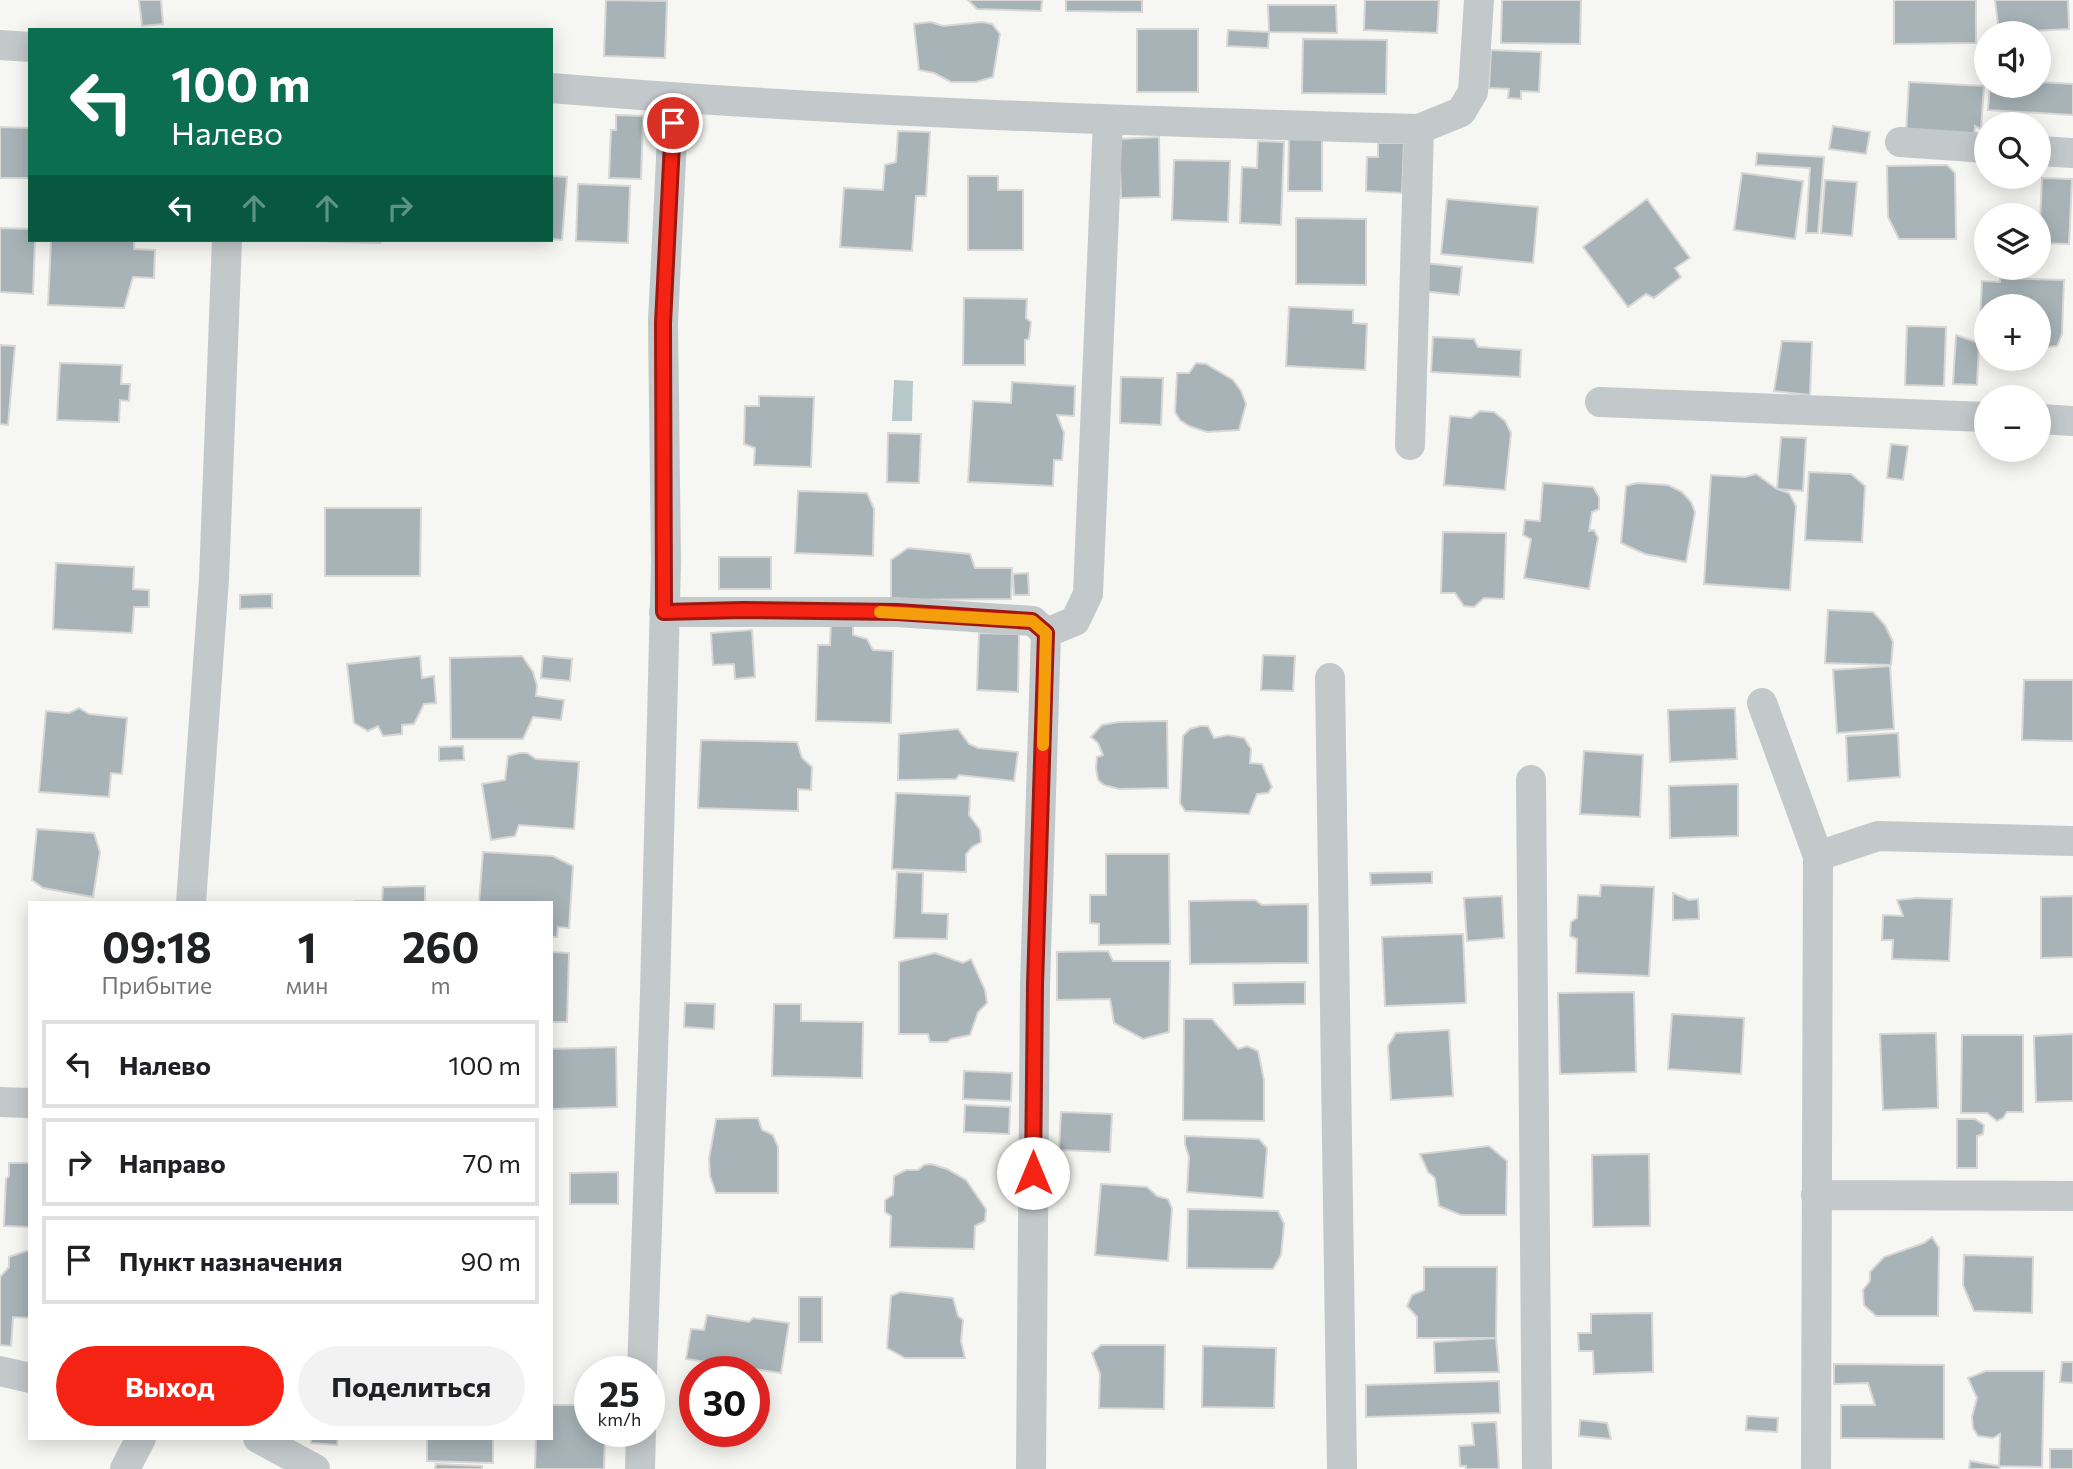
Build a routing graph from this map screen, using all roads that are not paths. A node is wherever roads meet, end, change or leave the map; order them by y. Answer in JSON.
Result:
{"nodes":[{"id":1,"x":1479,"y":0,"type":"edge"},
{"id":2,"x":0,"y":45,"type":"edge"},
{"id":3,"x":28,"y":47,"type":"edge"},
{"id":4,"x":553,"y":88,"type":"edge"},
{"id":5,"x":674,"y":98,"type":"junction"},
{"id":6,"x":1108,"y":120,"type":"junction"},
{"id":7,"x":1419,"y":129,"type":"junction"},
{"id":8,"x":1900,"y":142,"type":"dead end"},
{"id":9,"x":1974,"y":147,"type":"edge"},
{"id":10,"x":2051,"y":151,"type":"edge"},
{"id":11,"x":2073,"y":153,"type":"edge"},
{"id":12,"x":227,"y":242,"type":"edge"},
{"id":13,"x":1600,"y":402,"type":"dead end"},
{"id":14,"x":1974,"y":417,"type":"edge"},
{"id":15,"x":2051,"y":420,"type":"edge"},
{"id":16,"x":2073,"y":421,"type":"edge"},
{"id":17,"x":1410,"y":445,"type":"dead end"},
{"id":18,"x":664,"y":612,"type":"junction"},
{"id":19,"x":1046,"y":633,"type":"junction"},
{"id":20,"x":1330,"y":678,"type":"dead end"},
{"id":21,"x":1762,"y":704,"type":"dead end"},
{"id":22,"x":1531,"y":780,"type":"dead end"},
{"id":23,"x":2073,"y":841,"type":"edge"},
{"id":24,"x":1818,"y":856,"type":"junction"},
{"id":25,"x":191,"y":901,"type":"edge"},
{"id":26,"x":0,"y":1102,"type":"edge"},
{"id":27,"x":28,"y":1103,"type":"edge"},
{"id":28,"x":1816,"y":1195,"type":"junction"},
{"id":29,"x":2073,"y":1195,"type":"edge"},
{"id":30,"x":642,"y":1356,"type":"edge"},
{"id":31,"x":0,"y":1371,"type":"edge"},
{"id":32,"x":28,"y":1378,"type":"edge"},
{"id":33,"x":140,"y":1440,"type":"edge"},
{"id":34,"x":262,"y":1440,"type":"edge"},
{"id":35,"x":641,"y":1447,"type":"edge"},
{"id":36,"x":125,"y":1469,"type":"edge"},
{"id":37,"x":315,"y":1469,"type":"edge"},
{"id":38,"x":640,"y":1469,"type":"edge"},
{"id":39,"x":1031,"y":1469,"type":"edge"},
{"id":40,"x":1342,"y":1469,"type":"edge"},
{"id":41,"x":1537,"y":1469,"type":"edge"},
{"id":42,"x":1816,"y":1469,"type":"edge"}],
"edges":[{"from":1,"to":7,"type":"street"},
{"from":2,"to":3,"type":"street"},
{"from":4,"to":5,"type":"street"},
{"from":5,"to":6,"type":"street"},
{"from":5,"to":18,"type":"street"},
{"from":6,"to":7,"type":"street"},
{"from":6,"to":19,"type":"street"},
{"from":7,"to":17,"type":"street"},
{"from":8,"to":9,"type":"street"},
{"from":10,"to":11,"type":"street"},
{"from":12,"to":25,"type":"street"},
{"from":13,"to":14,"type":"street"},
{"from":15,"to":16,"type":"street"},
{"from":18,"to":19,"type":"street"},
{"from":18,"to":30,"type":"street"},
{"from":19,"to":39,"type":"street"},
{"from":20,"to":40,"type":"street"},
{"from":21,"to":24,"type":"street"},
{"from":22,"to":41,"type":"street"},
{"from":23,"to":24,"type":"street"},
{"from":24,"to":28,"type":"street"},
{"from":26,"to":27,"type":"street"},
{"from":28,"to":29,"type":"street"},
{"from":28,"to":42,"type":"street"},
{"from":31,"to":32,"type":"street"},
{"from":33,"to":36,"type":"street"},
{"from":34,"to":37,"type":"street"},
{"from":35,"to":38,"type":"street"}]}
